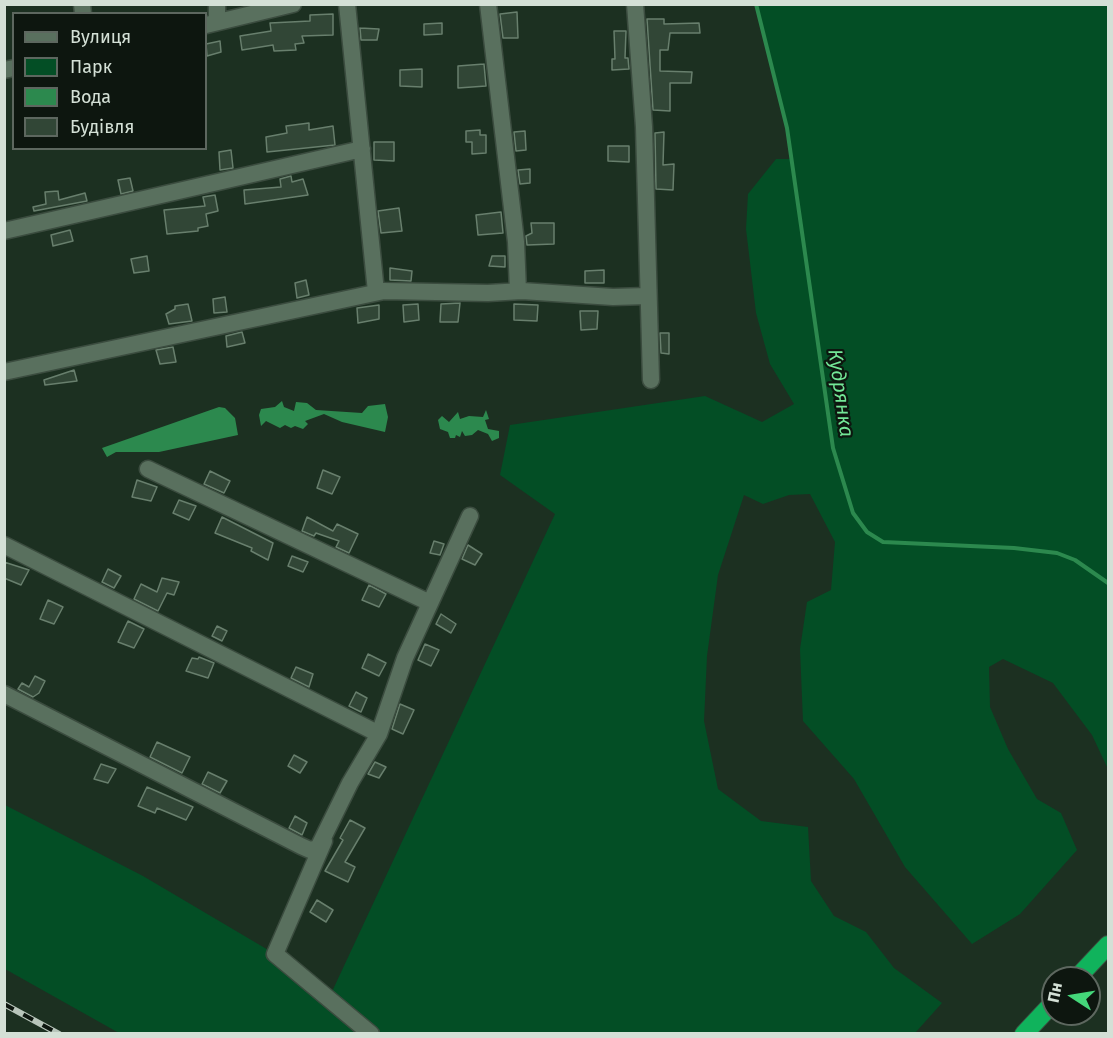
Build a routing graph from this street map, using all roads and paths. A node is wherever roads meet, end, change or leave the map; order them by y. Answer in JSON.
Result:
{"nodes":[{"id":1,"x":217,"y":4,"type":"edge"},
{"id":2,"x":293,"y":4,"type":"edge"},
{"id":3,"x":346,"y":4,"type":"edge"},
{"id":4,"x":488,"y":4,"type":"edge"},
{"id":5,"x":635,"y":4,"type":"edge"},
{"id":6,"x":211,"y":24,"type":"edge"},
{"id":7,"x":362,"y":149,"type":"junction"},
{"id":8,"x":4,"y":231,"type":"edge"},
{"id":9,"x":518,"y":291,"type":"junction"},
{"id":10,"x":376,"y":292,"type":"junction"},
{"id":11,"x":647,"y":296,"type":"junction"},
{"id":12,"x":4,"y":372,"type":"edge"},
{"id":13,"x":651,"y":380,"type":"dead end"},
{"id":14,"x":148,"y":469,"type":"dead end"},
{"id":15,"x":470,"y":516,"type":"dead end"},
{"id":16,"x":4,"y":545,"type":"edge"},
{"id":17,"x":430,"y":603,"type":"junction"},
{"id":18,"x":4,"y":694,"type":"edge"},
{"id":19,"x":379,"y":734,"type":"junction"},
{"id":20,"x":324,"y":841,"type":"junction"},
{"id":21,"x":1108,"y":945,"type":"edge"},
{"id":22,"x":1088,"y":966,"type":"edge"},
{"id":23,"x":1041,"y":1016,"type":"edge"},
{"id":24,"x":370,"y":1034,"type":"edge"},
{"id":25,"x":1024,"y":1034,"type":"edge"}],
"edges":[{"from":1,"to":6,"type":"street"},
{"from":2,"to":6,"type":"street"},
{"from":3,"to":7,"type":"street"},
{"from":4,"to":9,"type":"street"},
{"from":5,"to":11,"type":"street"},
{"from":7,"to":8,"type":"street"},
{"from":7,"to":10,"type":"street"},
{"from":9,"to":10,"type":"street"},
{"from":9,"to":11,"type":"street"},
{"from":10,"to":12,"type":"street"},
{"from":11,"to":13,"type":"street"},
{"from":14,"to":17,"type":"street"},
{"from":15,"to":17,"type":"street"},
{"from":16,"to":19,"type":"street"},
{"from":17,"to":19,"type":"street"},
{"from":18,"to":20,"type":"street"},
{"from":19,"to":20,"type":"street"},
{"from":20,"to":24,"type":"street"},
{"from":21,"to":22,"type":"highway"},
{"from":23,"to":25,"type":"highway"}]}
